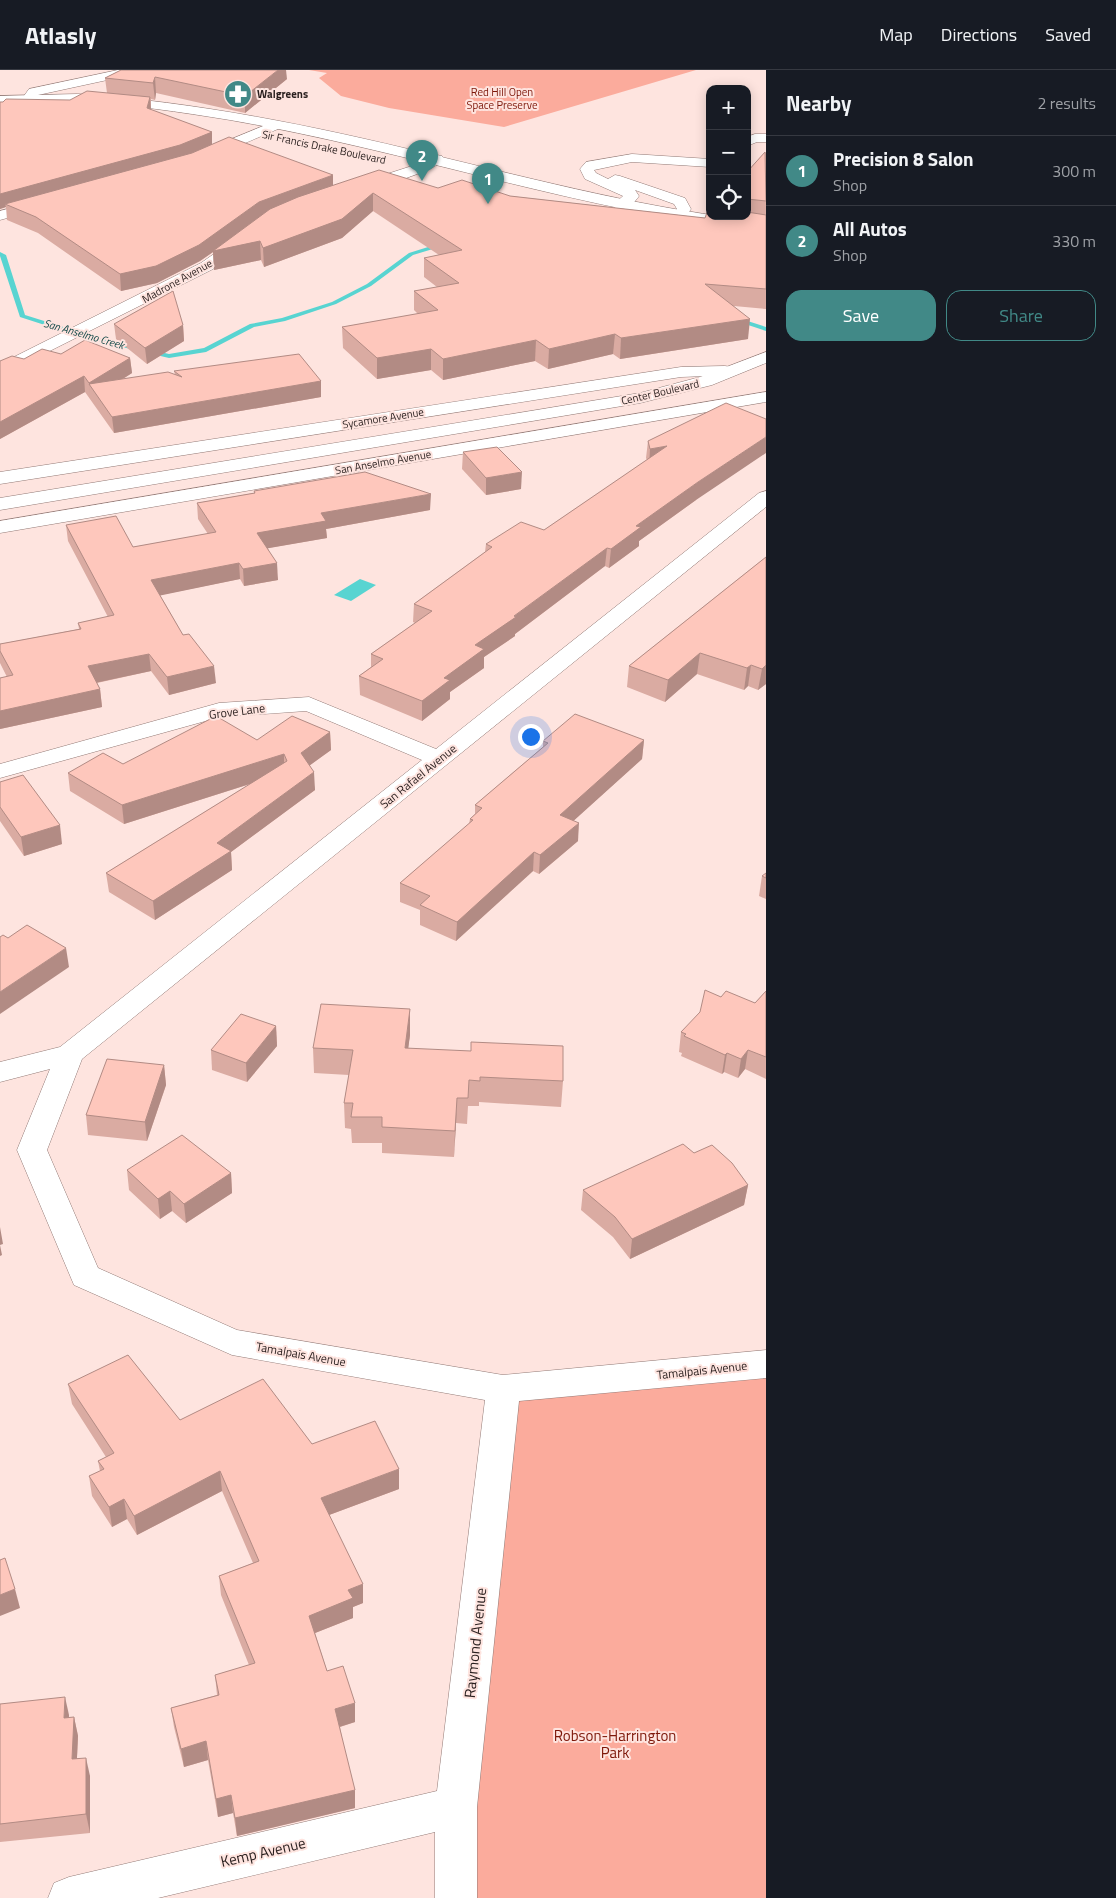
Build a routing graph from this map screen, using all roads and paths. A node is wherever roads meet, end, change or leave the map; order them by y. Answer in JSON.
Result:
{"nodes":[{"id":1,"x":135,"y":70,"type":"edge"},
{"id":2,"x":0,"y":100,"type":"edge"},
{"id":3,"x":27,"y":100,"type":"junction"},
{"id":4,"x":273,"y":126,"type":"junction"},
{"id":5,"x":259,"y":132,"type":"junction"},
{"id":6,"x":766,"y":138,"type":"edge"},
{"id":7,"x":751,"y":140,"type":"edge"},
{"id":8,"x":196,"y":159,"type":"edge"},
{"id":9,"x":437,"y":159,"type":"junction"},
{"id":10,"x":610,"y":161,"type":"junction"},
{"id":11,"x":706,"y":163,"type":"edge"},
{"id":12,"x":420,"y":168,"type":"junction"},
{"id":13,"x":346,"y":192,"type":"edge"},
{"id":14,"x":56,"y":200,"type":"edge"},
{"id":15,"x":620,"y":205,"type":"junction"},
{"id":16,"x":0,"y":216,"type":"edge"},
{"id":17,"x":680,"y":216,"type":"junction"},
{"id":18,"x":766,"y":227,"type":"edge"},
{"id":19,"x":258,"y":229,"type":"edge"},
{"id":20,"x":766,"y":236,"type":"edge"},
{"id":21,"x":766,"y":357,"type":"edge"},
{"id":22,"x":0,"y":371,"type":"edge"},
{"id":23,"x":725,"y":371,"type":"junction"},
{"id":24,"x":766,"y":375,"type":"edge"},
{"id":25,"x":766,"y":397,"type":"edge"},
{"id":26,"x":0,"y":478,"type":"edge"},
{"id":27,"x":766,"y":497,"type":"edge"},
{"id":28,"x":0,"y":504,"type":"edge"},
{"id":29,"x":0,"y":527,"type":"edge"},
{"id":30,"x":440,"y":759,"type":"junction"},
{"id":31,"x":0,"y":771,"type":"edge"},
{"id":32,"x":70,"y":1054,"type":"junction"},
{"id":33,"x":0,"y":1072,"type":"edge"},
{"id":34,"x":766,"y":1364,"type":"edge"},
{"id":35,"x":503,"y":1389,"type":"junction"},
{"id":36,"x":456,"y":1807,"type":"junction"},
{"id":37,"x":69,"y":1898,"type":"edge"},
{"id":38,"x":456,"y":1898,"type":"edge"}],
"edges":[{"from":1,"to":3,"type":"street"},
{"from":2,"to":3,"type":"street","name":"Sir Francis Drake Boulevard"},
{"from":3,"to":4,"type":"street","name":"Sir Francis Drake Boulevard"},
{"from":3,"to":5,"type":"street","name":"Sir Francis Drake Boulevard"},
{"from":4,"to":5,"type":"street"},
{"from":4,"to":9,"type":"street","name":"Sir Francis Drake Boulevard"},
{"from":5,"to":8,"type":"street"},
{"from":5,"to":12,"type":"street","name":"Sir Francis Drake Boulevard"},
{"from":6,"to":7,"type":"street"},
{"from":9,"to":12,"type":"street"},
{"from":9,"to":15,"type":"street","name":"Sir Francis Drake Boulevard"},
{"from":10,"to":11,"type":"street"},
{"from":10,"to":15,"type":"street"},
{"from":10,"to":17,"type":"street"},
{"from":12,"to":13,"type":"street"},
{"from":12,"to":20,"type":"street","name":"Sir Francis Drake Boulevard"},
{"from":14,"to":16,"type":"street"},
{"from":15,"to":17,"type":"street","name":"Sir Francis Drake Boulevard"},
{"from":17,"to":18,"type":"street","name":"Sir Francis Drake Boulevard"},
{"from":19,"to":22,"type":"street","name":"Madrone Avenue"},
{"from":21,"to":23,"type":"street","name":"Center Boulevard"},
{"from":23,"to":24,"type":"street","name":"Sycamore Avenue"},
{"from":23,"to":26,"type":"street","name":"Sycamore Avenue"},
{"from":23,"to":28,"type":"street","name":"Center Boulevard"},
{"from":25,"to":29,"type":"street","name":"San Anselmo Avenue"},
{"from":27,"to":30,"type":"street","name":"San Rafael Avenue"},
{"from":30,"to":31,"type":"street","name":"Grove Lane"},
{"from":30,"to":32,"type":"street","name":"San Rafael Avenue"},
{"from":32,"to":33,"type":"street"},
{"from":32,"to":35,"type":"street","name":"Tamalpais Avenue"},
{"from":34,"to":35,"type":"street","name":"Tamalpais Avenue"},
{"from":35,"to":36,"type":"street","name":"Raymond Avenue"},
{"from":36,"to":37,"type":"street","name":"Kemp Avenue"},
{"from":36,"to":38,"type":"street","name":"Raymond Avenue"}]}
